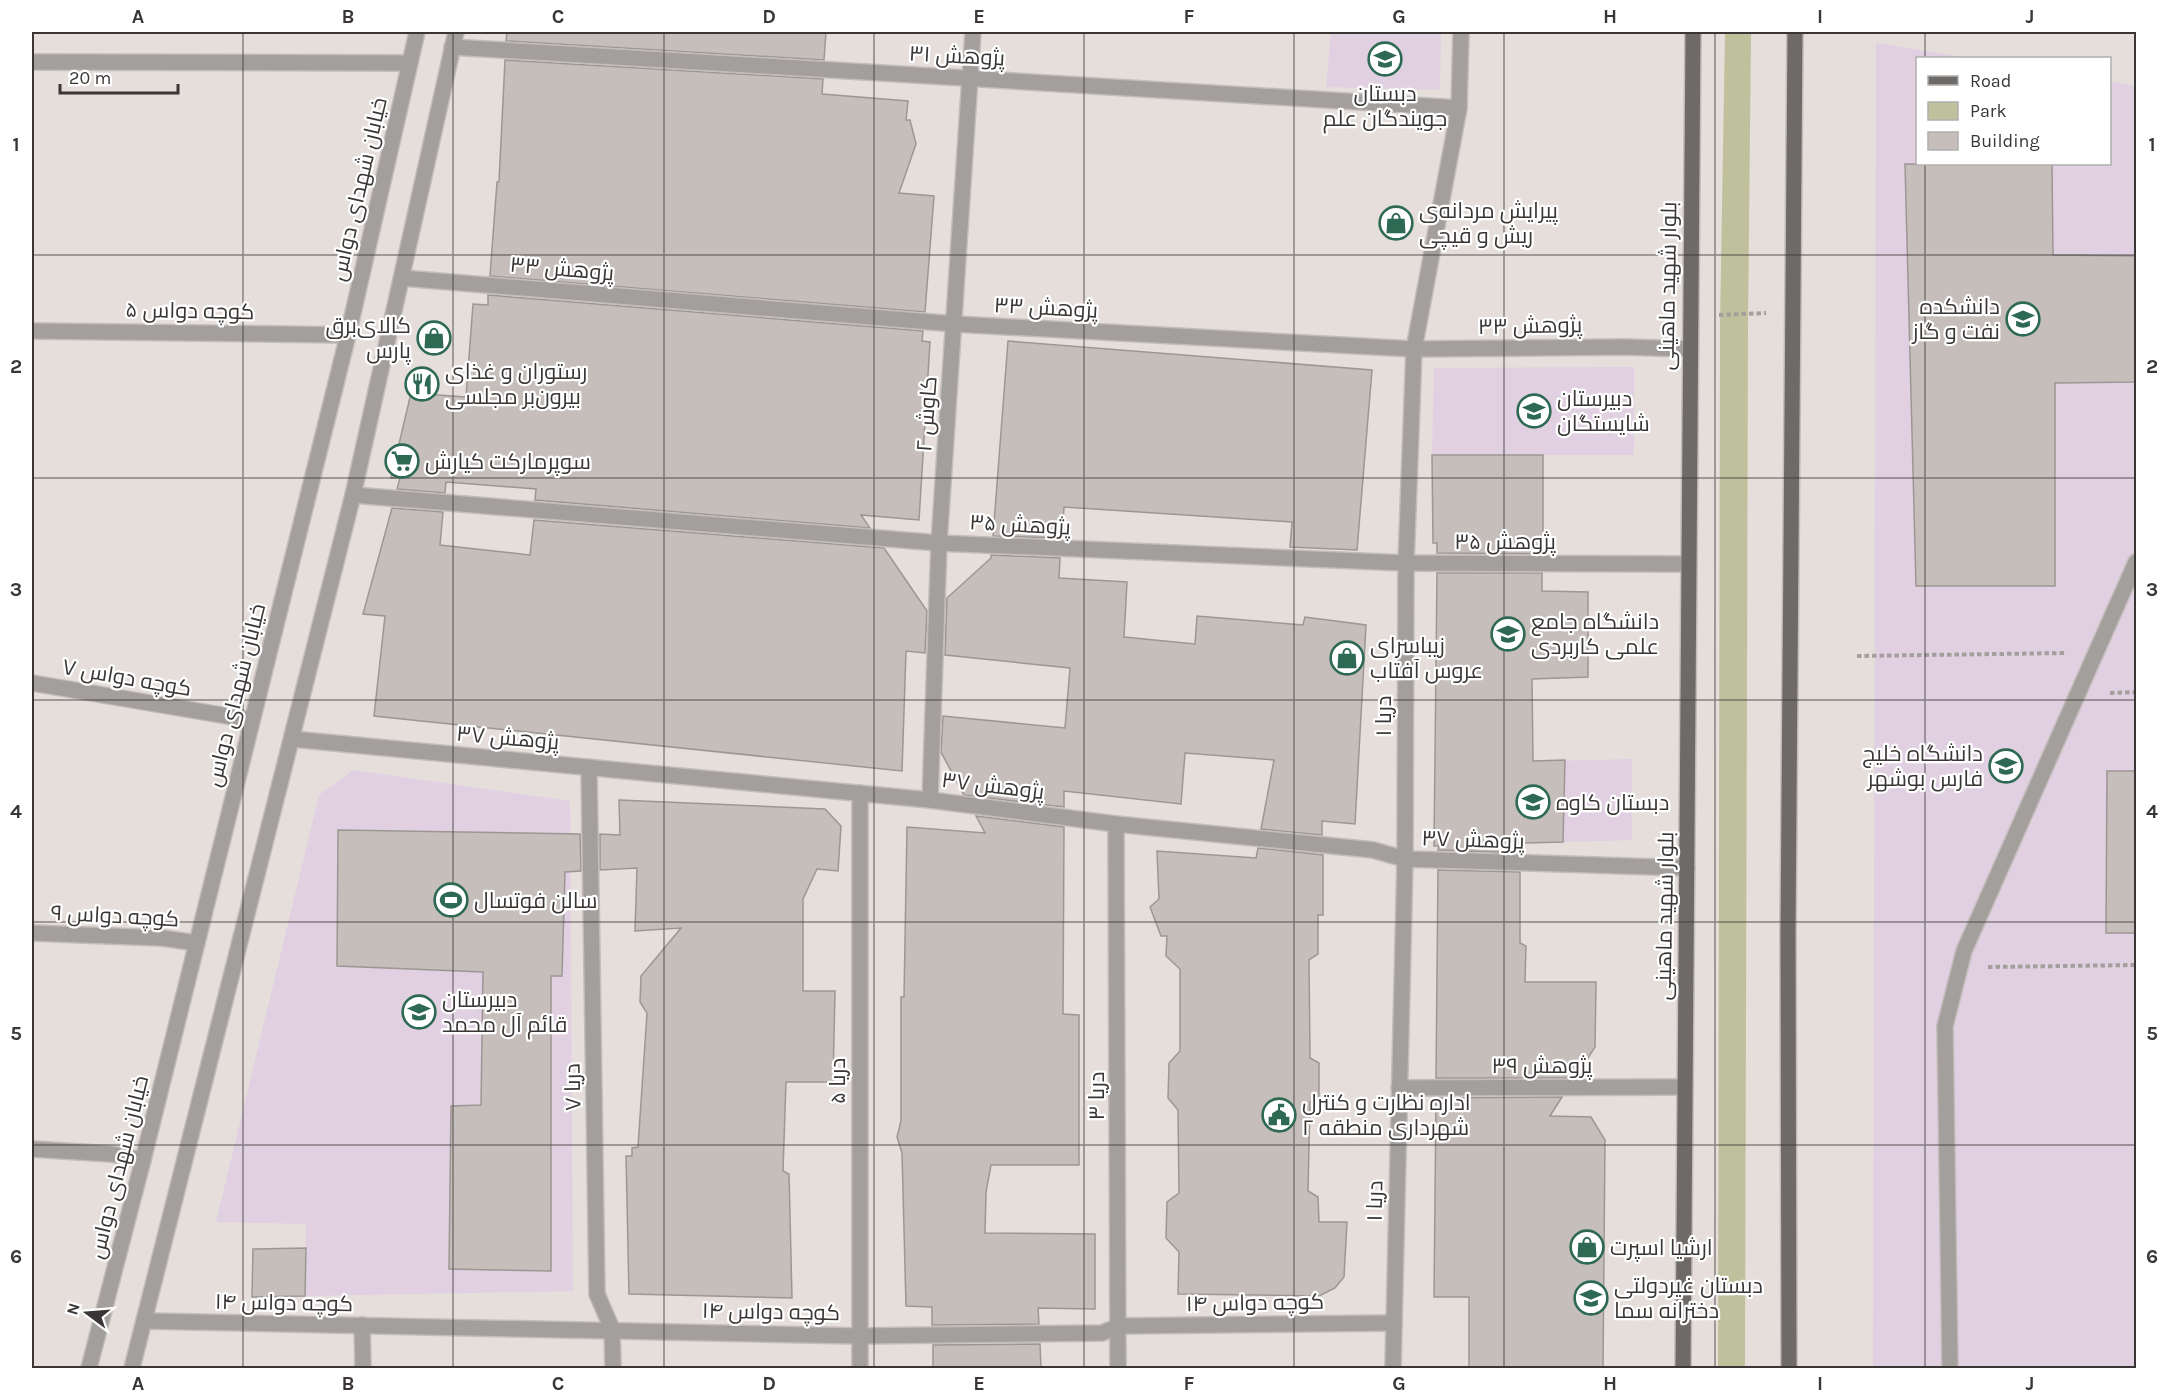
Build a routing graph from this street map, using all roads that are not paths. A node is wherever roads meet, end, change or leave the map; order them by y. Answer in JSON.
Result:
{"nodes":[{"id":1,"x":417,"y":32,"type":"edge"},
{"id":2,"x":456,"y":32,"type":"edge"},
{"id":3,"x":973,"y":32,"type":"edge"},
{"id":4,"x":1461,"y":32,"type":"edge"},
{"id":5,"x":1693,"y":32,"type":"edge"},
{"id":6,"x":1795,"y":32,"type":"edge"},
{"id":7,"x":452,"y":47,"type":"junction"},
{"id":8,"x":32,"y":62,"type":"edge"},
{"id":9,"x":409,"y":63,"type":"junction"},
{"id":10,"x":970,"y":78,"type":"junction"},
{"id":11,"x":1459,"y":108,"type":"junction"},
{"id":12,"x":402,"y":278,"type":"junction"},
{"id":13,"x":955,"y":324,"type":"junction"},
{"id":14,"x":32,"y":331,"type":"edge"},
{"id":15,"x":348,"y":335,"type":"junction"},
{"id":16,"x":1414,"y":349,"type":"junction"},
{"id":17,"x":1689,"y":349,"type":"junction"},
{"id":18,"x":353,"y":495,"type":"junction"},
{"id":19,"x":939,"y":543,"type":"junction"},
{"id":20,"x":2136,"y":562,"type":"edge"},
{"id":21,"x":1406,"y":563,"type":"junction"},
{"id":22,"x":1688,"y":564,"type":"junction"},
{"id":23,"x":32,"y":683,"type":"edge"},
{"id":24,"x":251,"y":720,"type":"junction"},
{"id":25,"x":292,"y":740,"type":"junction"},
{"id":26,"x":589,"y":767,"type":"junction"},
{"id":27,"x":860,"y":793,"type":"junction"},
{"id":28,"x":930,"y":800,"type":"junction"},
{"id":29,"x":1116,"y":824,"type":"junction"},
{"id":30,"x":1405,"y":859,"type":"junction"},
{"id":31,"x":1687,"y":868,"type":"junction"},
{"id":32,"x":32,"y":933,"type":"edge"},
{"id":33,"x":197,"y":943,"type":"junction"},
{"id":34,"x":1684,"y":1087,"type":"junction"},
{"id":35,"x":1399,"y":1088,"type":"junction"},
{"id":36,"x":32,"y":1149,"type":"edge"},
{"id":37,"x":144,"y":1160,"type":"junction"},
{"id":38,"x":145,"y":1321,"type":"junction"},
{"id":39,"x":1394,"y":1323,"type":"junction"},
{"id":40,"x":363,"y":1325,"type":"junction"},
{"id":41,"x":1120,"y":1326,"type":"junction"},
{"id":42,"x":612,"y":1329,"type":"junction"},
{"id":43,"x":859,"y":1336,"type":"junction"},
{"id":44,"x":89,"y":1368,"type":"edge"},
{"id":45,"x":132,"y":1368,"type":"edge"},
{"id":46,"x":363,"y":1368,"type":"edge"},
{"id":47,"x":613,"y":1368,"type":"edge"},
{"id":48,"x":860,"y":1368,"type":"edge"},
{"id":49,"x":1118,"y":1368,"type":"edge"},
{"id":50,"x":1393,"y":1368,"type":"edge"},
{"id":51,"x":1683,"y":1368,"type":"edge"},
{"id":52,"x":1789,"y":1368,"type":"edge"},
{"id":53,"x":1950,"y":1368,"type":"edge"}],
"edges":[{"from":1,"to":9,"type":"street","name":"خیابان شهدای دواس"},
{"from":2,"to":7,"type":"street"},
{"from":3,"to":10,"type":"street","name":"کاوش ۲"},
{"from":4,"to":11,"type":"street","name":"دریا ۱"},
{"from":5,"to":17,"type":"main road","name":"بلوار شهید ماهینی"},
{"from":6,"to":52,"type":"main road"},
{"from":7,"to":10,"type":"street","name":"پژوهش ۳۱"},
{"from":7,"to":12,"type":"street"},
{"from":8,"to":9,"type":"street"},
{"from":9,"to":15,"type":"street","name":"خیابان شهدای دواس"},
{"from":10,"to":11,"type":"street","name":"پژوهش ۳۱"},
{"from":10,"to":13,"type":"street","name":"کاوش ۲"},
{"from":11,"to":16,"type":"street","name":"دریا ۱"},
{"from":12,"to":13,"type":"street","name":"پژوهش ۳۳"},
{"from":12,"to":18,"type":"street"},
{"from":13,"to":16,"type":"street","name":"پژوهش ۳۳"},
{"from":13,"to":19,"type":"street","name":"کاوش ۲"},
{"from":14,"to":15,"type":"street","name":"کوچه دواس ۵"},
{"from":15,"to":24,"type":"street","name":"خیابان شهدای دواس"},
{"from":16,"to":17,"type":"street","name":"پژوهش ۳۳"},
{"from":16,"to":21,"type":"street","name":"دریا ۱"},
{"from":17,"to":22,"type":"main road","name":"بلوار شهید ماهینی"},
{"from":18,"to":19,"type":"street","name":"پژوهش ۳۵"},
{"from":18,"to":25,"type":"street"},
{"from":19,"to":21,"type":"street","name":"پژوهش ۳۵"},
{"from":19,"to":28,"type":"street","name":"کاوش ۲"},
{"from":20,"to":53,"type":"street"},
{"from":21,"to":22,"type":"street","name":"پژوهش ۳۵"},
{"from":21,"to":30,"type":"street","name":"دریا ۱"},
{"from":22,"to":31,"type":"main road","name":"بلوار شهید ماهینی"},
{"from":23,"to":24,"type":"street","name":"کوچه دواس ۷"},
{"from":24,"to":33,"type":"street","name":"خیابان شهدای دواس"},
{"from":25,"to":26,"type":"street","name":"پژوهش ۳۷"},
{"from":25,"to":38,"type":"street"},
{"from":26,"to":27,"type":"street","name":"پژوهش ۳۷"},
{"from":26,"to":42,"type":"street","name":"دریا ۷"},
{"from":27,"to":28,"type":"street","name":"پژوهش ۳۷"},
{"from":27,"to":43,"type":"street","name":"دریا ۵"},
{"from":28,"to":29,"type":"street","name":"پژوهش ۳۷"},
{"from":29,"to":30,"type":"street","name":"پژوهش ۳۷"},
{"from":29,"to":41,"type":"street","name":"دریا ۳"},
{"from":30,"to":31,"type":"street","name":"پژوهش ۳۷"},
{"from":30,"to":35,"type":"street","name":"دریا ۱"},
{"from":31,"to":34,"type":"main road","name":"بلوار شهید ماهینی"},
{"from":32,"to":33,"type":"street","name":"کوچه دواس ۹"},
{"from":33,"to":37,"type":"street","name":"خیابان شهدای دواس"},
{"from":34,"to":35,"type":"street","name":"پژوهش ۳۹"},
{"from":34,"to":51,"type":"main road","name":"بلوار شهید ماهینی"},
{"from":35,"to":39,"type":"street","name":"دریا ۱"},
{"from":36,"to":37,"type":"street"},
{"from":37,"to":44,"type":"street","name":"خیابان شهدای دواس"},
{"from":38,"to":40,"type":"street","name":"کوچه دواس ۱۴"},
{"from":38,"to":45,"type":"street"},
{"from":39,"to":41,"type":"street","name":"کوچه دواس ۱۴"},
{"from":39,"to":50,"type":"street","name":"دریا ۱"},
{"from":40,"to":42,"type":"street","name":"کوچه دواس ۱۴"},
{"from":40,"to":46,"type":"street"},
{"from":41,"to":43,"type":"street","name":"کوچه دواس ۱۴"},
{"from":41,"to":49,"type":"street","name":"دریا ۳"},
{"from":42,"to":43,"type":"street","name":"کوچه دواس ۱۴"},
{"from":42,"to":47,"type":"street","name":"دریا ۷"},
{"from":43,"to":48,"type":"street","name":"دریا ۵"}]}
